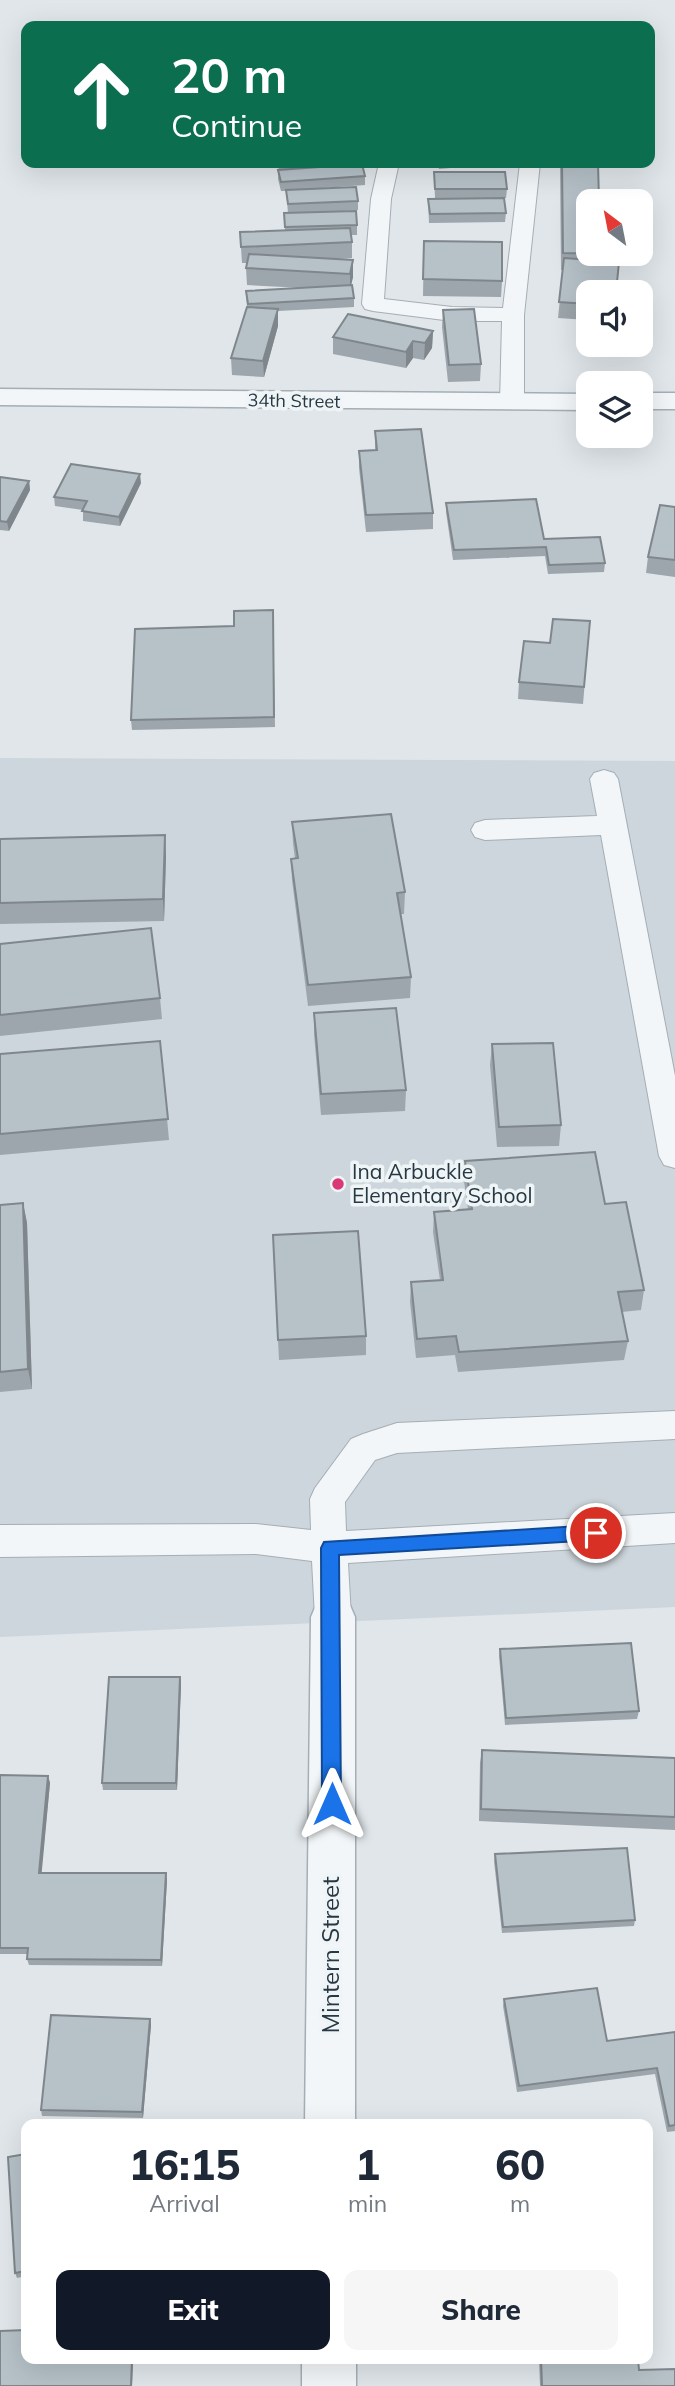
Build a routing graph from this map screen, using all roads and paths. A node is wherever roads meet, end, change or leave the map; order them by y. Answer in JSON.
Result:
{"nodes":[{"id":1,"x":389,"y":168,"type":"edge"},
{"id":2,"x":529,"y":168,"type":"edge"},
{"id":3,"x":513,"y":315,"type":"junction"},
{"id":4,"x":0,"y":397,"type":"edge"},
{"id":5,"x":653,"y":401,"type":"edge"},
{"id":6,"x":675,"y":401,"type":"edge"},
{"id":7,"x":576,"y":402,"type":"edge"},
{"id":8,"x":512,"y":403,"type":"junction"},
{"id":9,"x":604,"y":779,"type":"dead end"},
{"id":10,"x":613,"y":825,"type":"junction"},
{"id":11,"x":485,"y":830,"type":"dead end"},
{"id":12,"x":675,"y":1156,"type":"edge"},
{"id":13,"x":675,"y":1424,"type":"edge"},
{"id":14,"x":675,"y":1528,"type":"edge"},
{"id":15,"x":0,"y":1541,"type":"edge"},
{"id":16,"x":330,"y":1548,"type":"junction"},
{"id":17,"x":333,"y":1617,"type":"joint"},
{"id":18,"x":330,"y":2119,"type":"edge"},
{"id":19,"x":329,"y":2364,"type":"edge"},
{"id":20,"x":329,"y":2386,"type":"edge"}],
"edges":[{"from":1,"to":3,"type":"lane"},
{"from":2,"to":3,"type":"lane"},
{"from":3,"to":8,"type":"lane"},
{"from":4,"to":8,"type":"street","name":"34th Street"},
{"from":5,"to":6,"type":"street"},
{"from":7,"to":8,"type":"street","name":"34th Street"},
{"from":9,"to":10,"type":"lane"},
{"from":10,"to":11,"type":"lane"},
{"from":10,"to":12,"type":"lane"},
{"from":13,"to":16,"type":"lane"},
{"from":14,"to":16,"type":"lane"},
{"from":15,"to":16,"type":"lane"},
{"from":16,"to":17,"type":"lane"},
{"from":17,"to":18,"type":"street","name":"Mintern Street"},
{"from":19,"to":20,"type":"street"}]}
